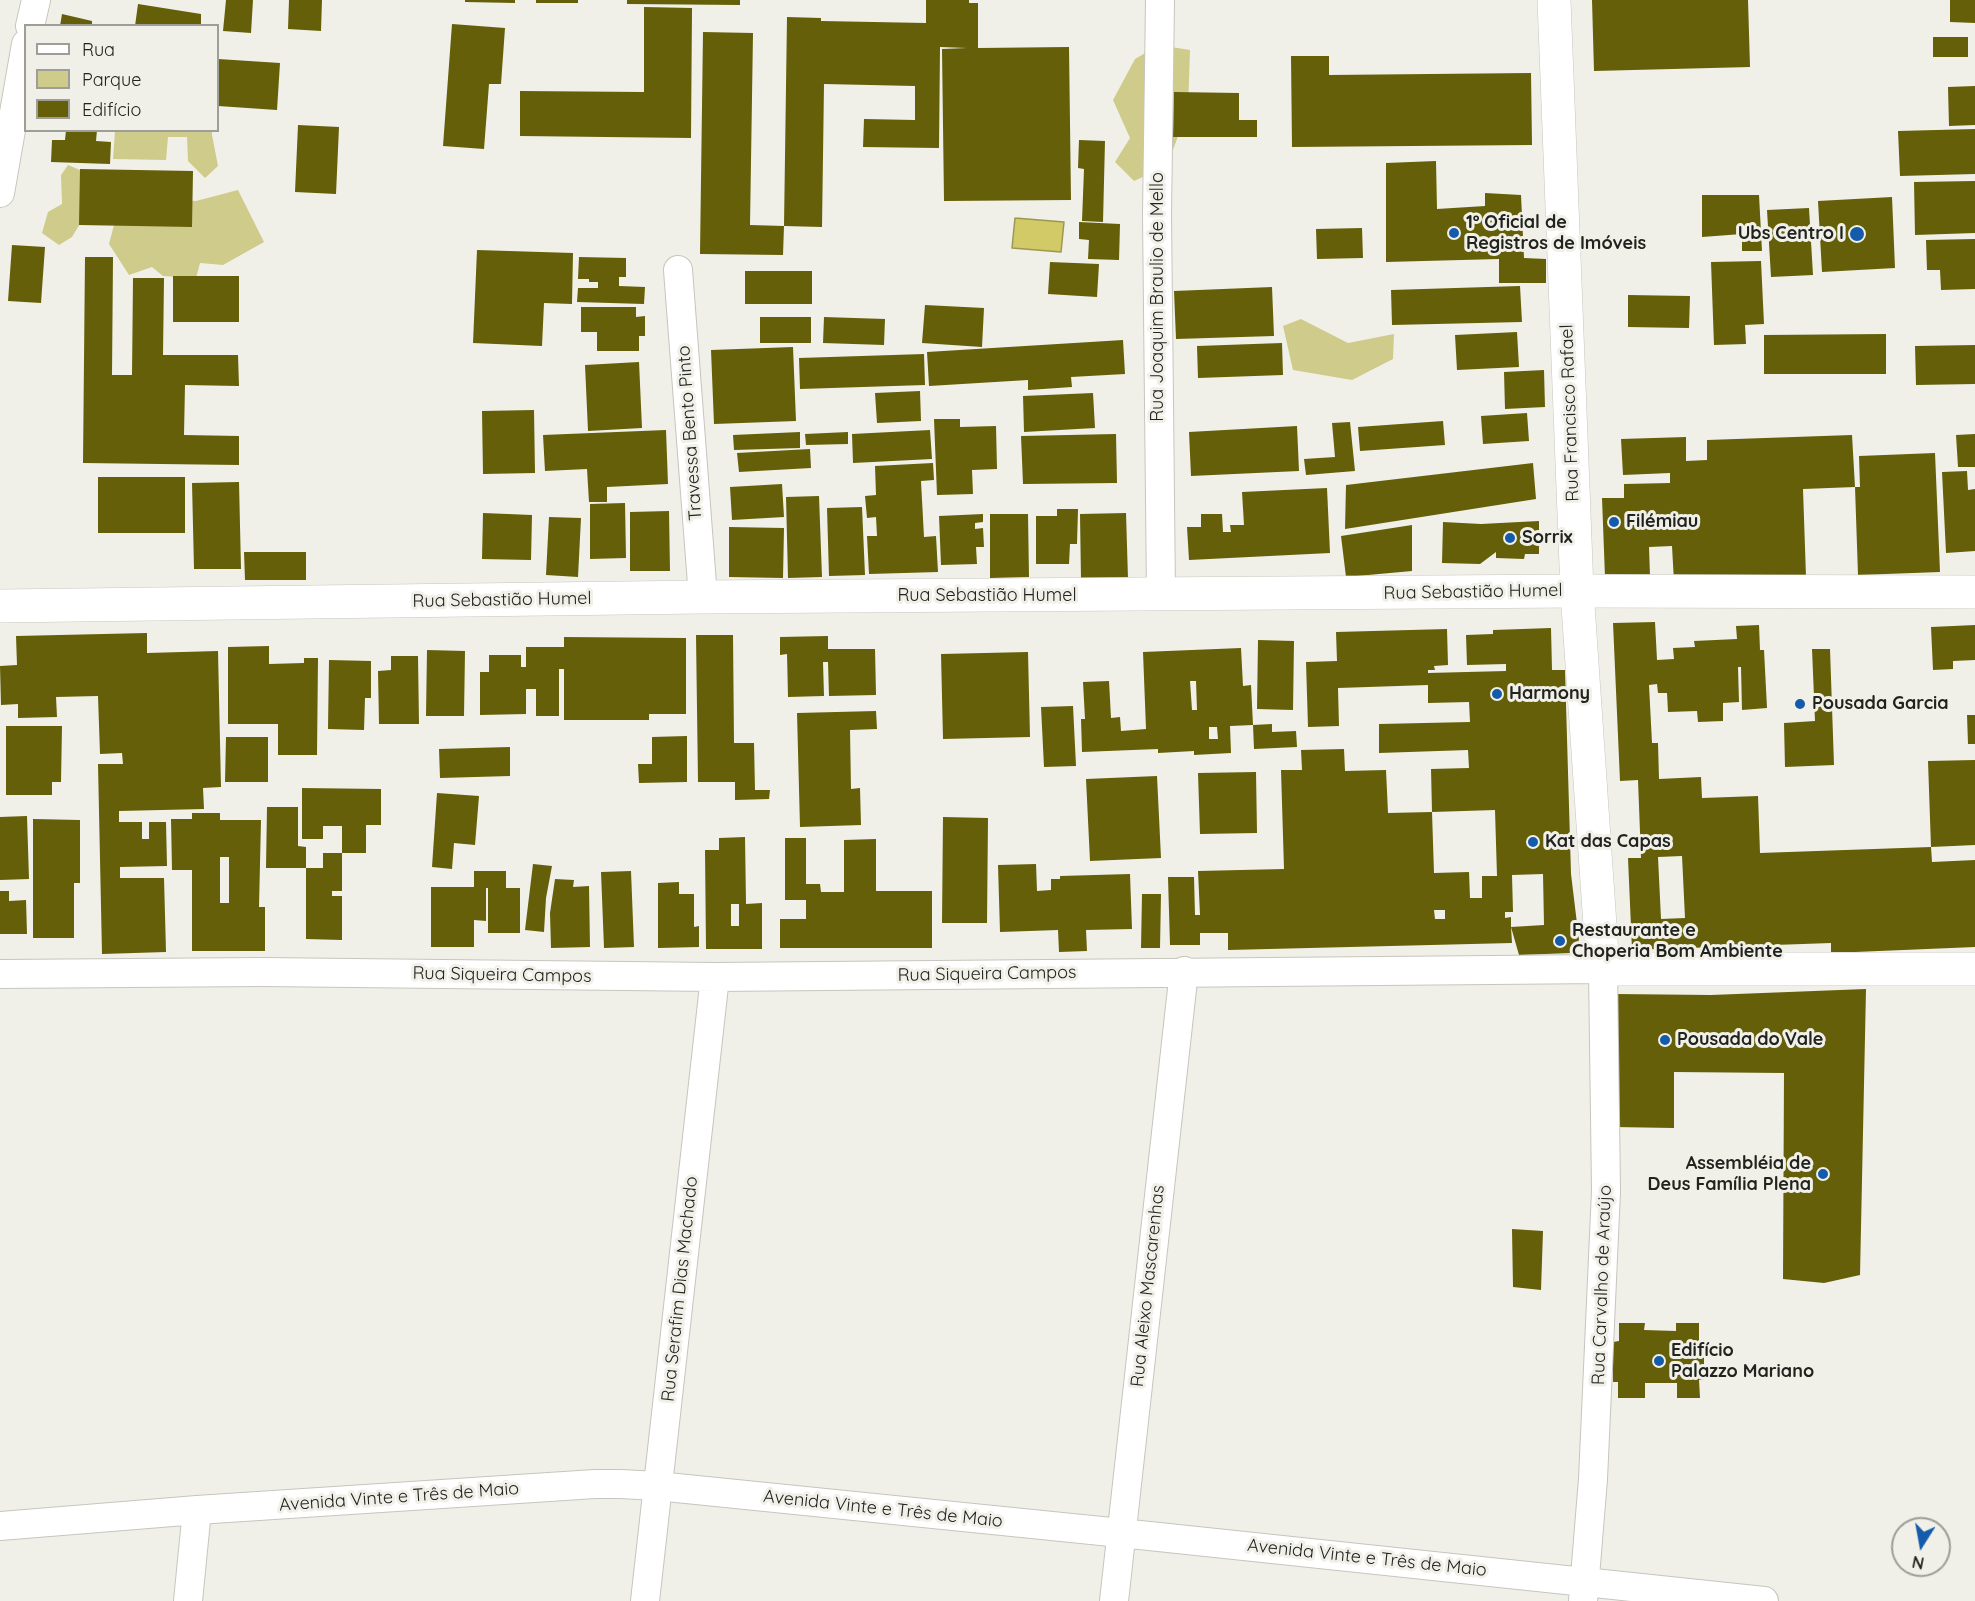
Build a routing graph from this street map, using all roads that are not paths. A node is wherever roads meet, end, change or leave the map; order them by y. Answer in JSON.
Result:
{"nodes":[{"id":1,"x":36,"y":0,"type":"edge"},
{"id":2,"x":1160,"y":0,"type":"edge"},
{"id":3,"x":1554,"y":0,"type":"edge"},
{"id":4,"x":30,"y":24,"type":"edge"},
{"id":5,"x":24,"y":55,"type":"edge"},
{"id":6,"x":0,"y":193,"type":"edge"},
{"id":7,"x":678,"y":270,"type":"dead end"},
{"id":8,"x":1577,"y":591,"type":"junction"},
{"id":9,"x":1975,"y":592,"type":"edge"},
{"id":10,"x":1161,"y":595,"type":"junction"},
{"id":11,"x":703,"y":597,"type":"junction"},
{"id":12,"x":0,"y":606,"type":"edge"},
{"id":13,"x":1603,"y":969,"type":"junction"},
{"id":14,"x":1975,"y":969,"type":"edge"},
{"id":15,"x":1184,"y":971,"type":"junction"},
{"id":16,"x":0,"y":974,"type":"edge"},
{"id":17,"x":715,"y":977,"type":"junction"},
{"id":18,"x":657,"y":1486,"type":"junction"},
{"id":19,"x":197,"y":1510,"type":"junction"},
{"id":20,"x":0,"y":1526,"type":"edge"},
{"id":21,"x":1121,"y":1533,"type":"junction"},
{"id":22,"x":1584,"y":1591,"type":"edge"},
{"id":23,"x":188,"y":1601,"type":"edge"},
{"id":24,"x":645,"y":1601,"type":"edge"},
{"id":25,"x":1114,"y":1601,"type":"edge"},
{"id":26,"x":1764,"y":1601,"type":"edge"}],
"edges":[{"from":1,"to":4,"type":"street"},
{"from":2,"to":10,"type":"street","name":"Rua Joaquim Braulio de Mello"},
{"from":3,"to":8,"type":"street","name":"Rua Francisco Rafael"},
{"from":5,"to":6,"type":"street"},
{"from":7,"to":11,"type":"street","name":"Travessa Bento Pinto"},
{"from":8,"to":9,"type":"street","name":"Rua Sebastião Humel"},
{"from":8,"to":10,"type":"street","name":"Rua Sebastião Humel"},
{"from":8,"to":13,"type":"street","name":"Rua Francisco Rafael"},
{"from":10,"to":11,"type":"street","name":"Rua Sebastião Humel"},
{"from":11,"to":12,"type":"street","name":"Rua Sebastião Humel"},
{"from":13,"to":14,"type":"street","name":"Rua Siqueira Campos"},
{"from":13,"to":15,"type":"street","name":"Rua Siqueira Campos"},
{"from":13,"to":22,"type":"street","name":"Rua Carvalho de Araújo"},
{"from":15,"to":17,"type":"street","name":"Rua Siqueira Campos"},
{"from":15,"to":21,"type":"street","name":"Rua Aleixo Mascarenhas"},
{"from":16,"to":17,"type":"street","name":"Rua Siqueira Campos"},
{"from":17,"to":18,"type":"street","name":"Rua Serafim Dias Machado"},
{"from":18,"to":19,"type":"street","name":"Avenida Vinte e Três de Maio"},
{"from":18,"to":21,"type":"street","name":"Avenida Vinte e Três de Maio"},
{"from":18,"to":24,"type":"street","name":"Rua Serafim Dias Machado"},
{"from":19,"to":20,"type":"street","name":"Avenida Vinte e Três de Maio"},
{"from":19,"to":23,"type":"street"},
{"from":21,"to":22,"type":"street","name":"Avenida Vinte e Três de Maio"},
{"from":21,"to":25,"type":"street","name":"Rua Aleixo Mascarenhas"},
{"from":22,"to":26,"type":"street","name":"Avenida Vinte e Três de Maio"}]}
